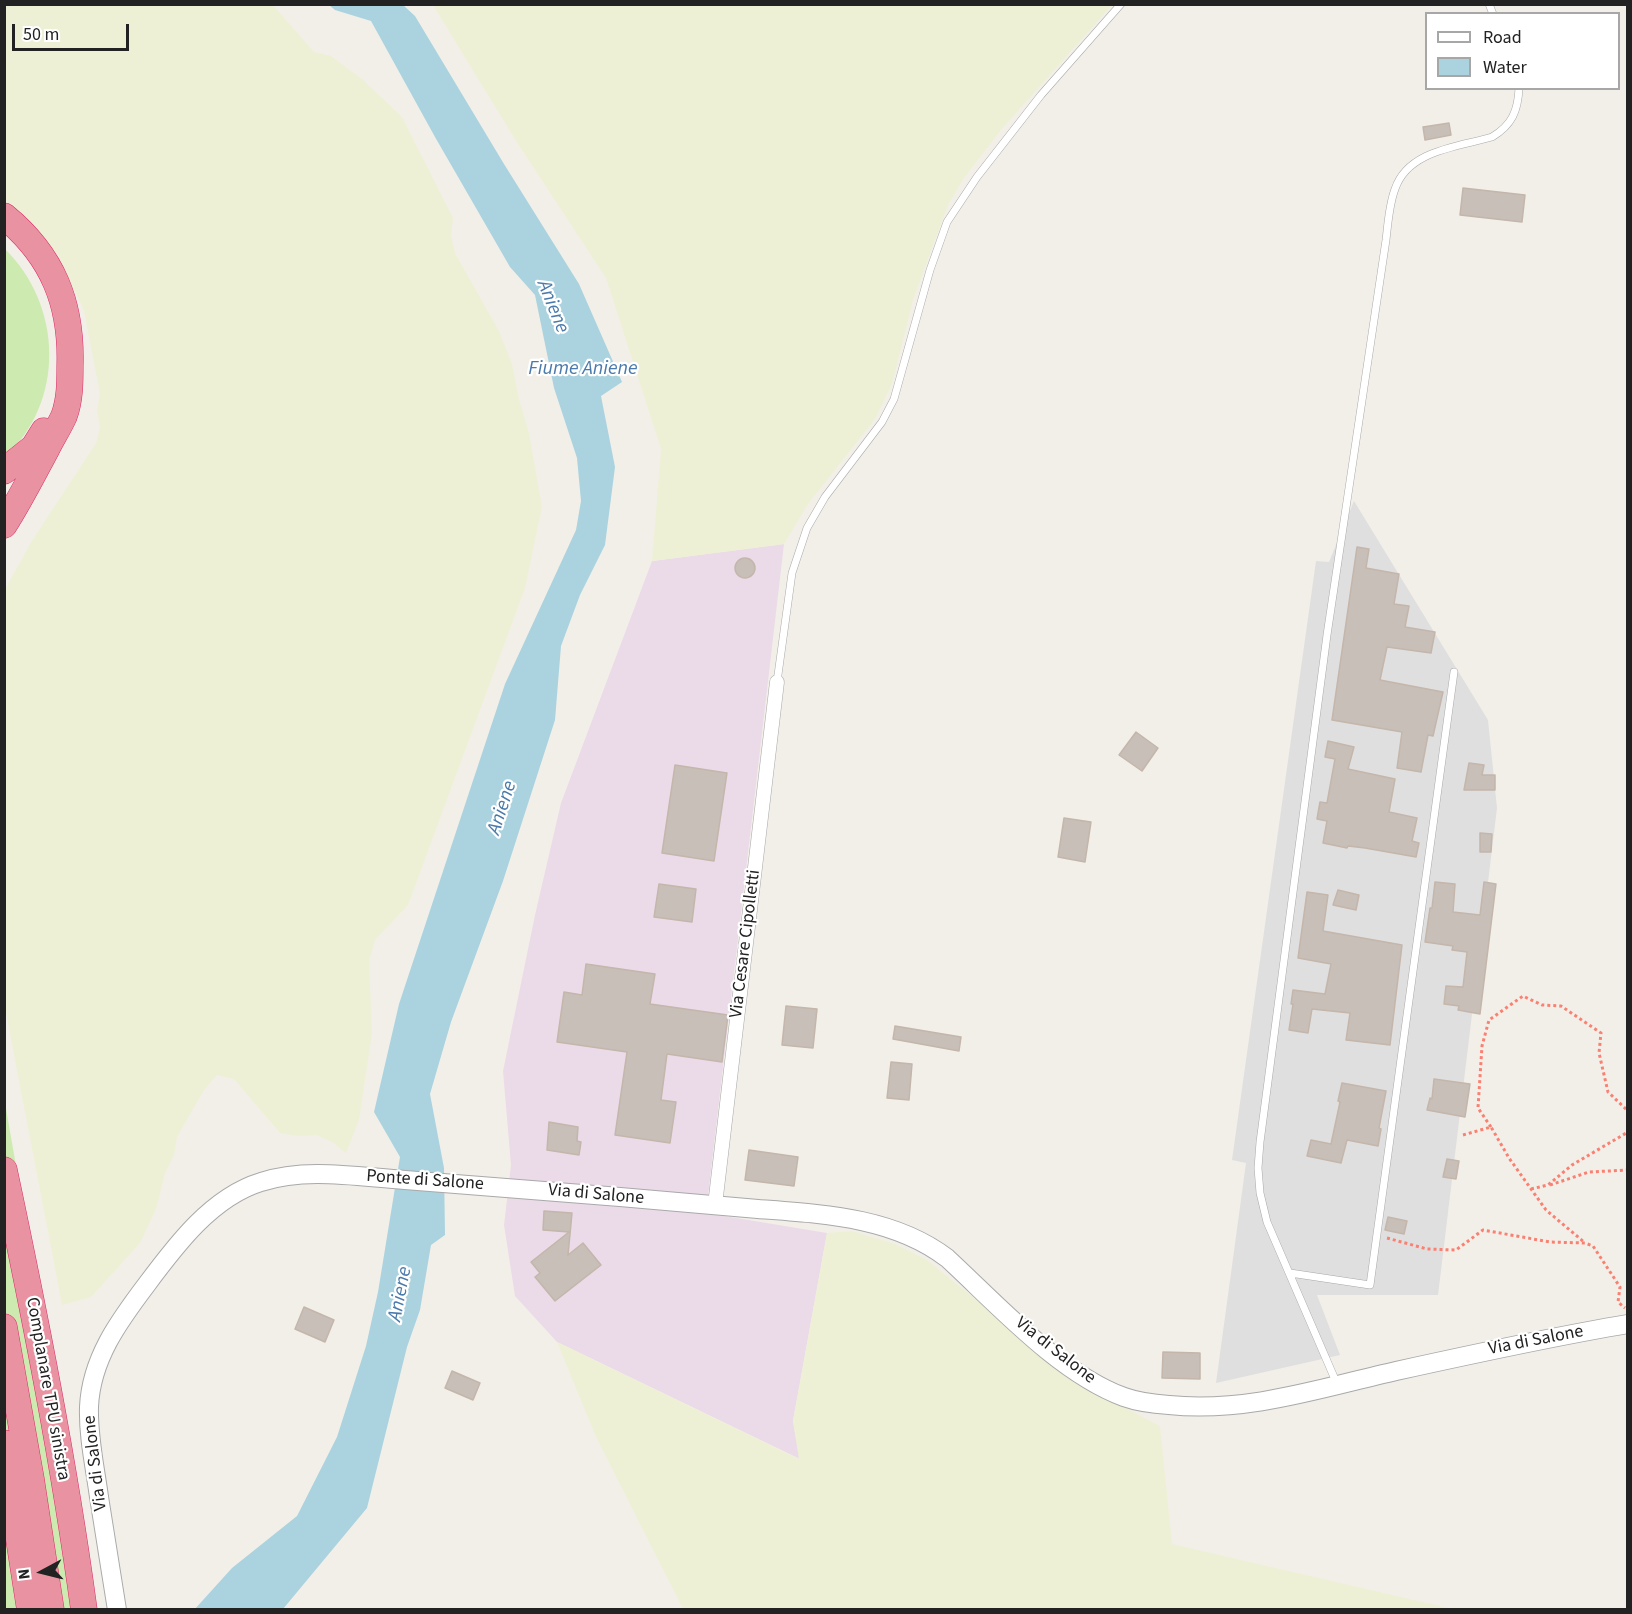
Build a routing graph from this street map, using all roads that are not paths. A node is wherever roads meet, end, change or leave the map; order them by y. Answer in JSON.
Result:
{"nodes":[{"id":1,"x":1121,"y":4,"type":"edge"},
{"id":2,"x":1519,"y":90,"type":"edge"},
{"id":3,"x":4,"y":216,"type":"edge"},
{"id":4,"x":4,"y":236,"type":"edge"},
{"id":5,"x":58,"y":414,"type":"junction"},
{"id":6,"x":4,"y":471,"type":"edge"},
{"id":7,"x":4,"y":525,"type":"edge"},
{"id":8,"x":1454,"y":672,"type":"dead end"},
{"id":9,"x":777,"y":682,"type":"joint"},
{"id":10,"x":4,"y":1170,"type":"edge"},
{"id":11,"x":345,"y":1176,"type":"joint"},
{"id":12,"x":504,"y":1187,"type":"joint"},
{"id":13,"x":715,"y":1205,"type":"junction"},
{"id":14,"x":1290,"y":1273,"type":"junction"},
{"id":15,"x":1628,"y":1324,"type":"edge"},
{"id":16,"x":4,"y":1327,"type":"edge"},
{"id":17,"x":1337,"y":1384,"type":"junction"},
{"id":18,"x":4,"y":1443,"type":"edge"},
{"id":19,"x":30,"y":1610,"type":"edge"},
{"id":20,"x":51,"y":1610,"type":"edge"},
{"id":21,"x":84,"y":1610,"type":"edge"},
{"id":22,"x":117,"y":1610,"type":"edge"}],
"edges":[{"from":1,"to":9,"type":"lane"},
{"from":2,"to":14,"type":"lane"},
{"from":3,"to":5,"type":"highway"},
{"from":4,"to":5,"type":"highway"},
{"from":5,"to":6,"type":"highway"},
{"from":5,"to":7,"type":"highway"},
{"from":8,"to":14,"type":"lane"},
{"from":9,"to":13,"type":"street","name":"Via Cesare Cipolletti"},
{"from":10,"to":21,"type":"highway","name":"Complanare TPU sinistra"},
{"from":11,"to":12,"type":"street","name":"Ponte di Salone"},
{"from":11,"to":22,"type":"street","name":"Via di Salone"},
{"from":12,"to":13,"type":"street","name":"Via di Salone"},
{"from":13,"to":17,"type":"street","name":"Via di Salone"},
{"from":14,"to":17,"type":"lane"},
{"from":15,"to":17,"type":"street","name":"Via di Salone"},
{"from":16,"to":20,"type":"highway"},
{"from":18,"to":19,"type":"highway"}]}
